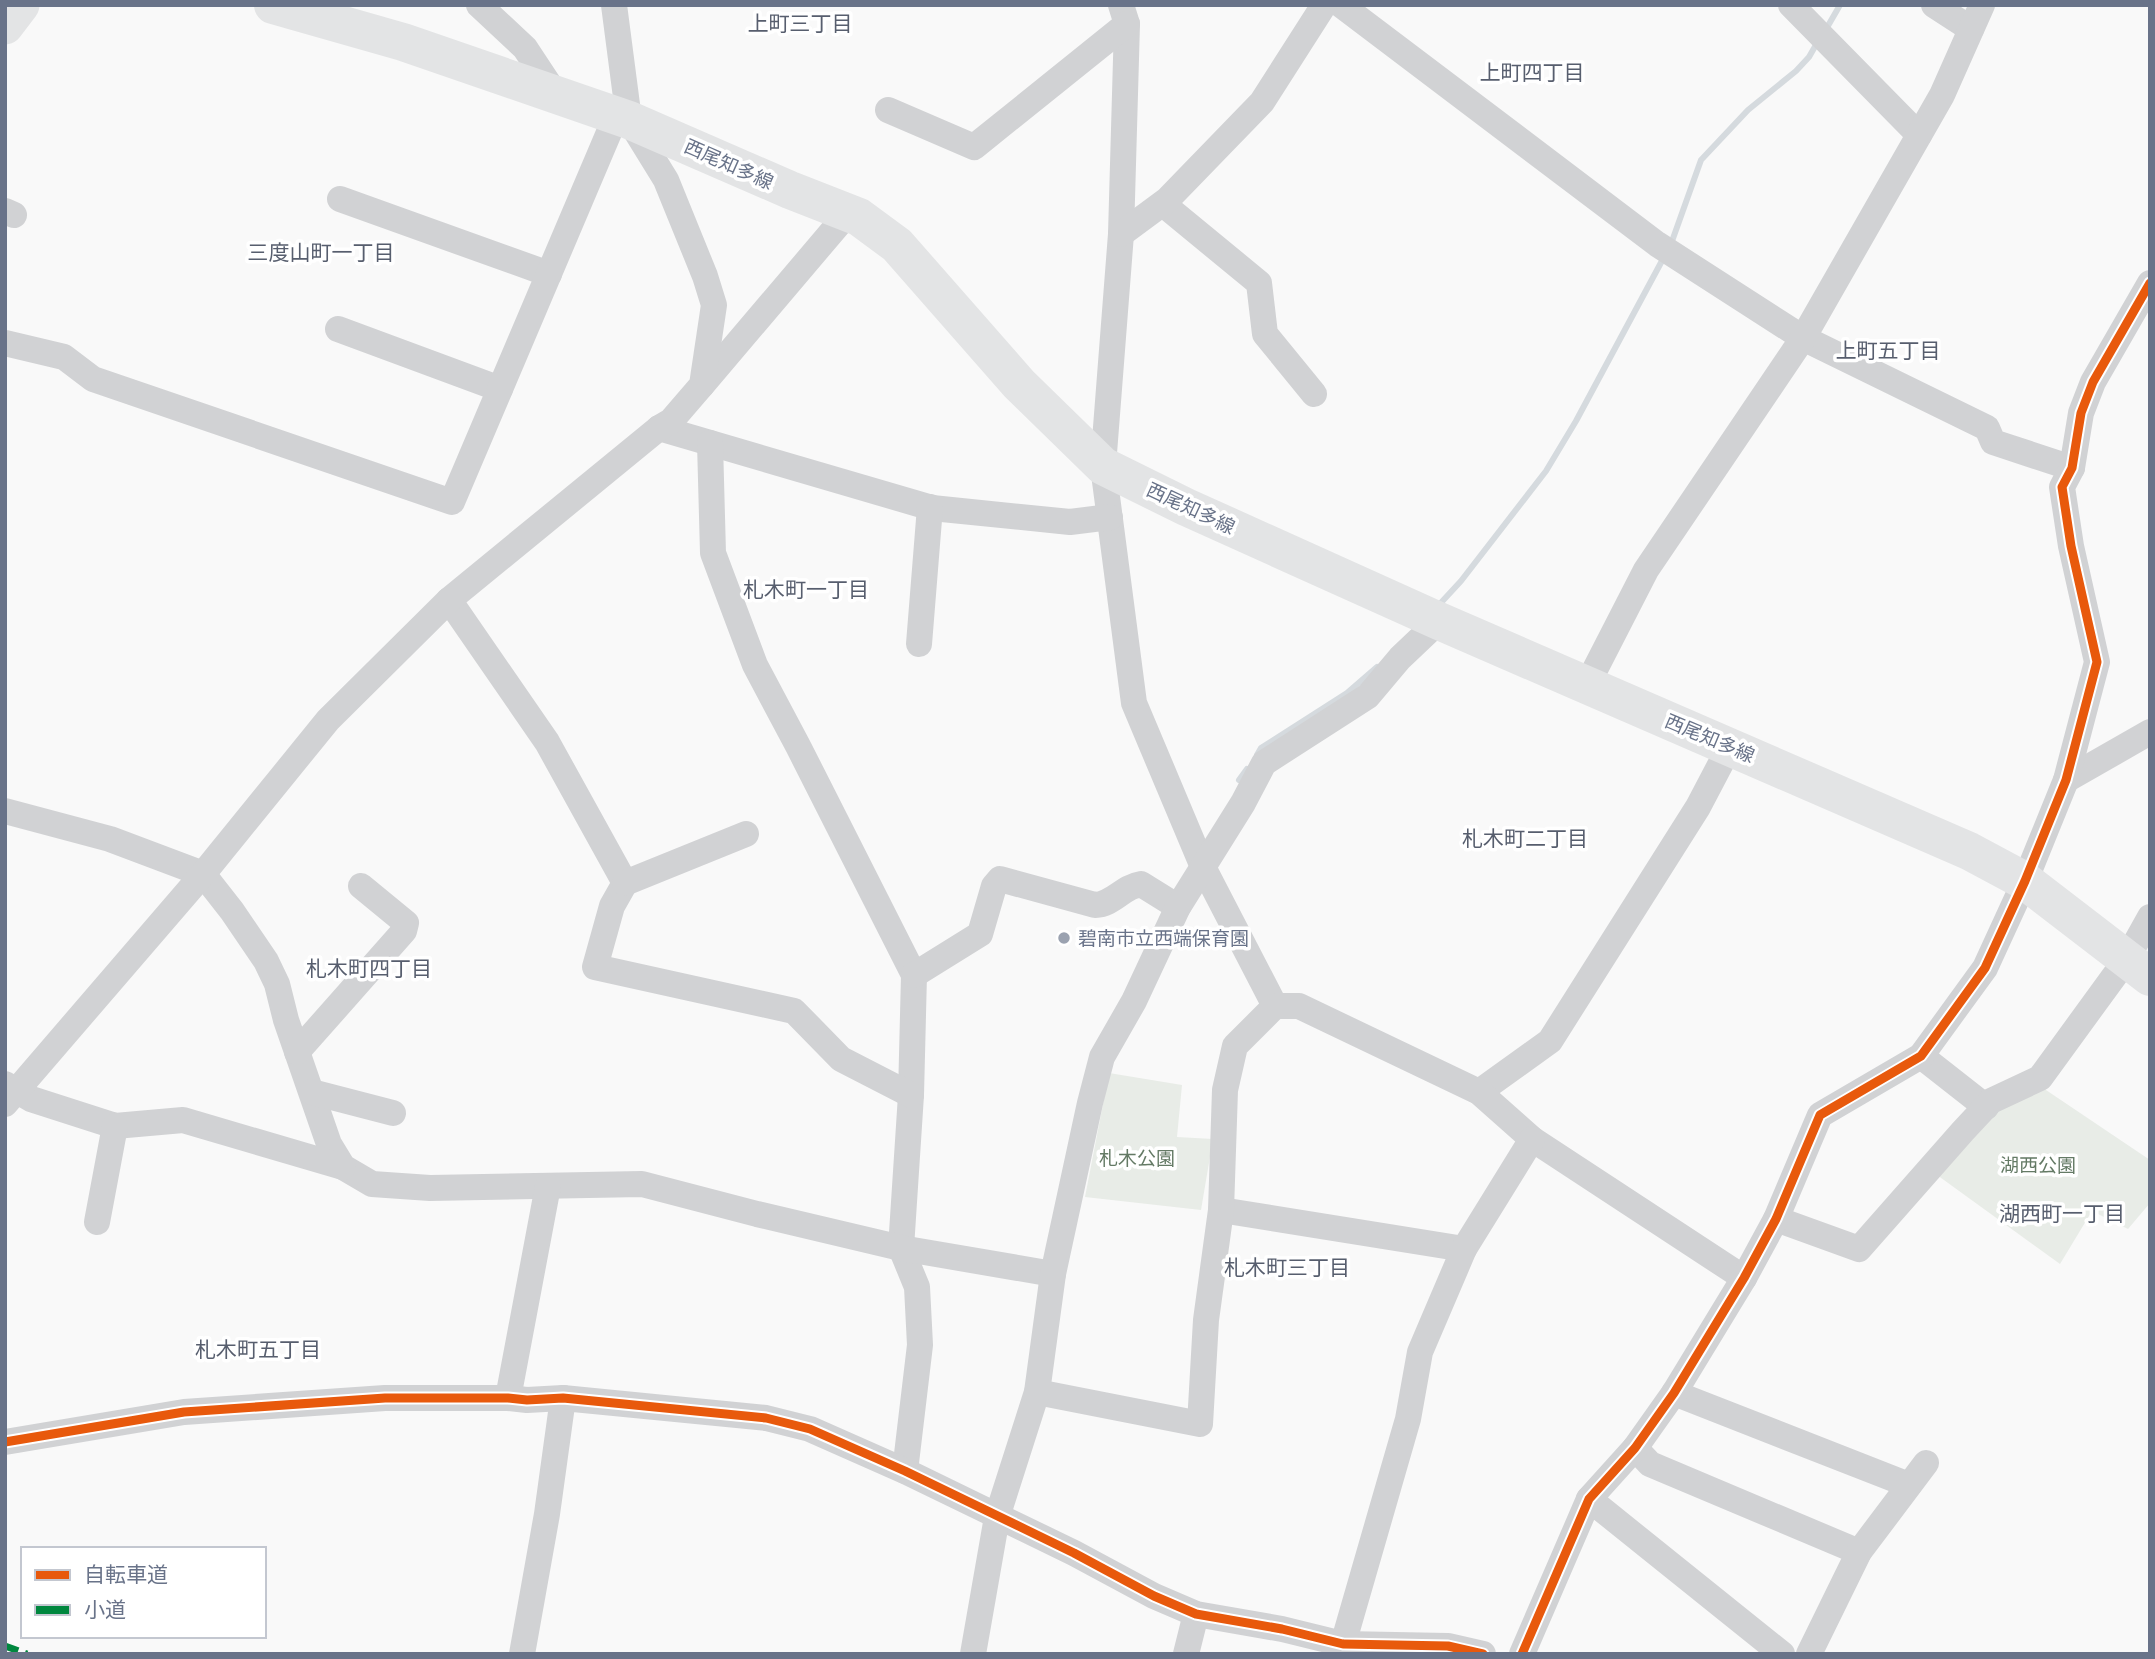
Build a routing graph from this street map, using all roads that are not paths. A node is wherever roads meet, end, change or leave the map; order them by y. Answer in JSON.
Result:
{"nodes":[{"id":1,"x":21,"y":5,"type":"edge"},
{"id":2,"x":273,"y":5,"type":"edge"},
{"id":3,"x":479,"y":5,"type":"edge"},
{"id":4,"x":614,"y":5,"type":"edge"},
{"id":5,"x":1324,"y":5,"type":"edge"},
{"id":6,"x":1341,"y":5,"type":"edge"},
{"id":7,"x":1791,"y":5,"type":"edge"},
{"id":8,"x":1934,"y":5,"type":"edge"},
{"id":9,"x":1124,"y":15,"type":"edge"},
{"id":10,"x":1977,"y":17,"type":"edge"},
{"id":11,"x":5,"y":26,"type":"edge"},
{"id":12,"x":556,"y":95,"type":"junction"},
{"id":13,"x":888,"y":110,"type":"dead end"},
{"id":14,"x":623,"y":118,"type":"junction"},
{"id":15,"x":1919,"y":135,"type":"junction"},
{"id":16,"x":340,"y":199,"type":"dead end"},
{"id":17,"x":1163,"y":204,"type":"junction"},
{"id":18,"x":848,"y":213,"type":"junction"},
{"id":19,"x":1121,"y":233,"type":"junction"},
{"id":20,"x":549,"y":274,"type":"junction"},
{"id":21,"x":2150,"y":283,"type":"edge"},
{"id":22,"x":338,"y":329,"type":"dead end"},
{"id":23,"x":1803,"y":338,"type":"junction"},
{"id":24,"x":5,"y":343,"type":"edge"},
{"id":25,"x":702,"y":385,"type":"junction"},
{"id":26,"x":500,"y":389,"type":"junction"},
{"id":27,"x":1314,"y":394,"type":"dead end"},
{"id":28,"x":659,"y":428,"type":"junction"},
{"id":29,"x":710,"y":443,"type":"junction"},
{"id":30,"x":1103,"y":466,"type":"junction"},
{"id":31,"x":2072,"y":468,"type":"junction"},
{"id":32,"x":930,"y":507,"type":"junction"},
{"id":33,"x":1110,"y":517,"type":"junction"},
{"id":34,"x":449,"y":600,"type":"junction"},
{"id":35,"x":1439,"y":621,"type":"junction"},
{"id":36,"x":919,"y":644,"type":"dead end"},
{"id":37,"x":1587,"y":685,"type":"junction"},
{"id":38,"x":2150,"y":732,"type":"edge"},
{"id":39,"x":1730,"y":746,"type":"junction"},
{"id":40,"x":2066,"y":780,"type":"junction"},
{"id":41,"x":5,"y":811,"type":"edge"},
{"id":42,"x":746,"y":834,"type":"dead end"},
{"id":43,"x":1203,"y":867,"type":"junction"},
{"id":44,"x":203,"y":874,"type":"junction"},
{"id":45,"x":2025,"y":881,"type":"junction"},
{"id":46,"x":625,"y":883,"type":"junction"},
{"id":47,"x":361,"y":886,"type":"dead end"},
{"id":48,"x":1178,"y":906,"type":"junction"},
{"id":49,"x":2150,"y":917,"type":"edge"},
{"id":50,"x":2138,"y":968,"type":"edge"},
{"id":51,"x":914,"y":975,"type":"junction"},
{"id":52,"x":1275,"y":1006,"type":"junction"},
{"id":53,"x":298,"y":1052,"type":"junction"},
{"id":54,"x":1921,"y":1056,"type":"junction"},
{"id":55,"x":312,"y":1092,"type":"junction"},
{"id":56,"x":1479,"y":1092,"type":"junction"},
{"id":57,"x":9,"y":1093,"type":"edge"},
{"id":58,"x":911,"y":1095,"type":"junction"},
{"id":59,"x":1986,"y":1107,"type":"junction"},
{"id":60,"x":393,"y":1113,"type":"dead end"},
{"id":61,"x":114,"y":1126,"type":"junction"},
{"id":62,"x":1532,"y":1139,"type":"junction"},
{"id":63,"x":343,"y":1167,"type":"junction"},
{"id":64,"x":548,"y":1186,"type":"junction"},
{"id":65,"x":1221,"y":1210,"type":"junction"},
{"id":66,"x":1776,"y":1219,"type":"junction"},
{"id":67,"x":97,"y":1222,"type":"dead end"},
{"id":68,"x":901,"y":1248,"type":"junction"},
{"id":69,"x":1464,"y":1248,"type":"junction"},
{"id":70,"x":1054,"y":1274,"type":"junction"},
{"id":71,"x":1744,"y":1278,"type":"junction"},
{"id":72,"x":1037,"y":1392,"type":"junction"},
{"id":73,"x":1674,"y":1393,"type":"junction"},
{"id":74,"x":508,"y":1398,"type":"junction"},
{"id":75,"x":563,"y":1398,"type":"junction"},
{"id":76,"x":5,"y":1442,"type":"edge"},
{"id":77,"x":1635,"y":1448,"type":"junction"},
{"id":78,"x":1926,"y":1463,"type":"dead end"},
{"id":79,"x":905,"y":1471,"type":"junction"},
{"id":80,"x":1909,"y":1485,"type":"junction"},
{"id":81,"x":1589,"y":1499,"type":"junction"},
{"id":82,"x":997,"y":1517,"type":"junction"},
{"id":83,"x":1859,"y":1552,"type":"junction"},
{"id":84,"x":1196,"y":1614,"type":"junction"},
{"id":85,"x":1343,"y":1644,"type":"junction"},
{"id":86,"x":522,"y":1654,"type":"edge"},
{"id":87,"x":973,"y":1654,"type":"edge"},
{"id":88,"x":1186,"y":1654,"type":"edge"},
{"id":89,"x":1483,"y":1654,"type":"edge"},
{"id":90,"x":1522,"y":1654,"type":"edge"},
{"id":91,"x":1783,"y":1654,"type":"edge"},
{"id":92,"x":1809,"y":1654,"type":"edge"}],
"edges":[{"from":1,"to":11,"type":"main road"},
{"from":2,"to":12,"type":"main road","name":"西尾知多線"},
{"from":3,"to":12,"type":"street"},
{"from":4,"to":14,"type":"street"},
{"from":5,"to":17,"type":"street"},
{"from":6,"to":23,"type":"street"},
{"from":7,"to":15,"type":"street"},
{"from":8,"to":10,"type":"street"},
{"from":9,"to":13,"type":"street"},
{"from":9,"to":19,"type":"street"},
{"from":10,"to":15,"type":"street"},
{"from":12,"to":14,"type":"main road","name":"西尾知多線"},
{"from":14,"to":18,"type":"main road","name":"西尾知多線"},
{"from":14,"to":20,"type":"street"},
{"from":14,"to":25,"type":"street"},
{"from":15,"to":23,"type":"street"},
{"from":16,"to":20,"type":"street"},
{"from":17,"to":19,"type":"street"},
{"from":17,"to":27,"type":"street"},
{"from":18,"to":25,"type":"street"},
{"from":18,"to":30,"type":"main road","name":"西尾知多線"},
{"from":19,"to":30,"type":"street"},
{"from":20,"to":26,"type":"street"},
{"from":21,"to":31,"type":"street"},
{"from":22,"to":26,"type":"street"},
{"from":23,"to":31,"type":"street"},
{"from":23,"to":37,"type":"street"},
{"from":24,"to":26,"type":"street"},
{"from":25,"to":28,"type":"street"},
{"from":28,"to":29,"type":"street"},
{"from":28,"to":34,"type":"street"},
{"from":29,"to":32,"type":"street"},
{"from":29,"to":51,"type":"street"},
{"from":30,"to":33,"type":"street"},
{"from":30,"to":35,"type":"main road","name":"西尾知多線"},
{"from":31,"to":40,"type":"street"},
{"from":32,"to":33,"type":"street"},
{"from":32,"to":36,"type":"street"},
{"from":33,"to":43,"type":"street"},
{"from":34,"to":44,"type":"street"},
{"from":34,"to":46,"type":"street"},
{"from":35,"to":37,"type":"main road","name":"西尾知多線"},
{"from":35,"to":43,"type":"street"},
{"from":37,"to":39,"type":"main road","name":"西尾知多線"},
{"from":38,"to":40,"type":"street"},
{"from":39,"to":45,"type":"main road","name":"西尾知多線"},
{"from":39,"to":56,"type":"street"},
{"from":40,"to":45,"type":"street"},
{"from":41,"to":44,"type":"street"},
{"from":42,"to":46,"type":"street"},
{"from":43,"to":48,"type":"street"},
{"from":43,"to":52,"type":"street"},
{"from":44,"to":53,"type":"street"},
{"from":44,"to":57,"type":"street"},
{"from":45,"to":50,"type":"main road","name":"西尾知多線"},
{"from":45,"to":54,"type":"street"},
{"from":46,"to":58,"type":"street"},
{"from":47,"to":53,"type":"street"},
{"from":48,"to":51,"type":"street"},
{"from":48,"to":70,"type":"street"},
{"from":49,"to":50,"type":"street"},
{"from":50,"to":59,"type":"street"},
{"from":51,"to":58,"type":"street"},
{"from":52,"to":56,"type":"street"},
{"from":52,"to":65,"type":"street"},
{"from":53,"to":55,"type":"street"},
{"from":54,"to":59,"type":"street"},
{"from":54,"to":66,"type":"street"},
{"from":55,"to":60,"type":"street"},
{"from":55,"to":63,"type":"street"},
{"from":56,"to":62,"type":"street"},
{"from":57,"to":61,"type":"street"},
{"from":58,"to":68,"type":"street"},
{"from":59,"to":66,"type":"street"},
{"from":61,"to":63,"type":"street"},
{"from":61,"to":67,"type":"street"},
{"from":62,"to":69,"type":"street"},
{"from":62,"to":71,"type":"street"},
{"from":63,"to":64,"type":"street"},
{"from":64,"to":68,"type":"street"},
{"from":64,"to":74,"type":"street"},
{"from":65,"to":69,"type":"street"},
{"from":65,"to":72,"type":"street"},
{"from":66,"to":71,"type":"street"},
{"from":68,"to":70,"type":"street"},
{"from":68,"to":79,"type":"street"},
{"from":69,"to":85,"type":"street"},
{"from":70,"to":72,"type":"street"},
{"from":71,"to":73,"type":"street"},
{"from":72,"to":82,"type":"street"},
{"from":73,"to":77,"type":"street"},
{"from":73,"to":80,"type":"street"},
{"from":74,"to":75,"type":"street"},
{"from":74,"to":76,"type":"street"},
{"from":75,"to":79,"type":"street"},
{"from":75,"to":86,"type":"street"},
{"from":77,"to":81,"type":"street"},
{"from":77,"to":83,"type":"street"},
{"from":78,"to":80,"type":"street"},
{"from":79,"to":82,"type":"street"},
{"from":80,"to":83,"type":"street"},
{"from":81,"to":90,"type":"street"},
{"from":81,"to":91,"type":"street"},
{"from":82,"to":84,"type":"street"},
{"from":82,"to":87,"type":"street"},
{"from":83,"to":92,"type":"street"},
{"from":84,"to":85,"type":"street"},
{"from":84,"to":88,"type":"street"},
{"from":85,"to":89,"type":"street"}]}
